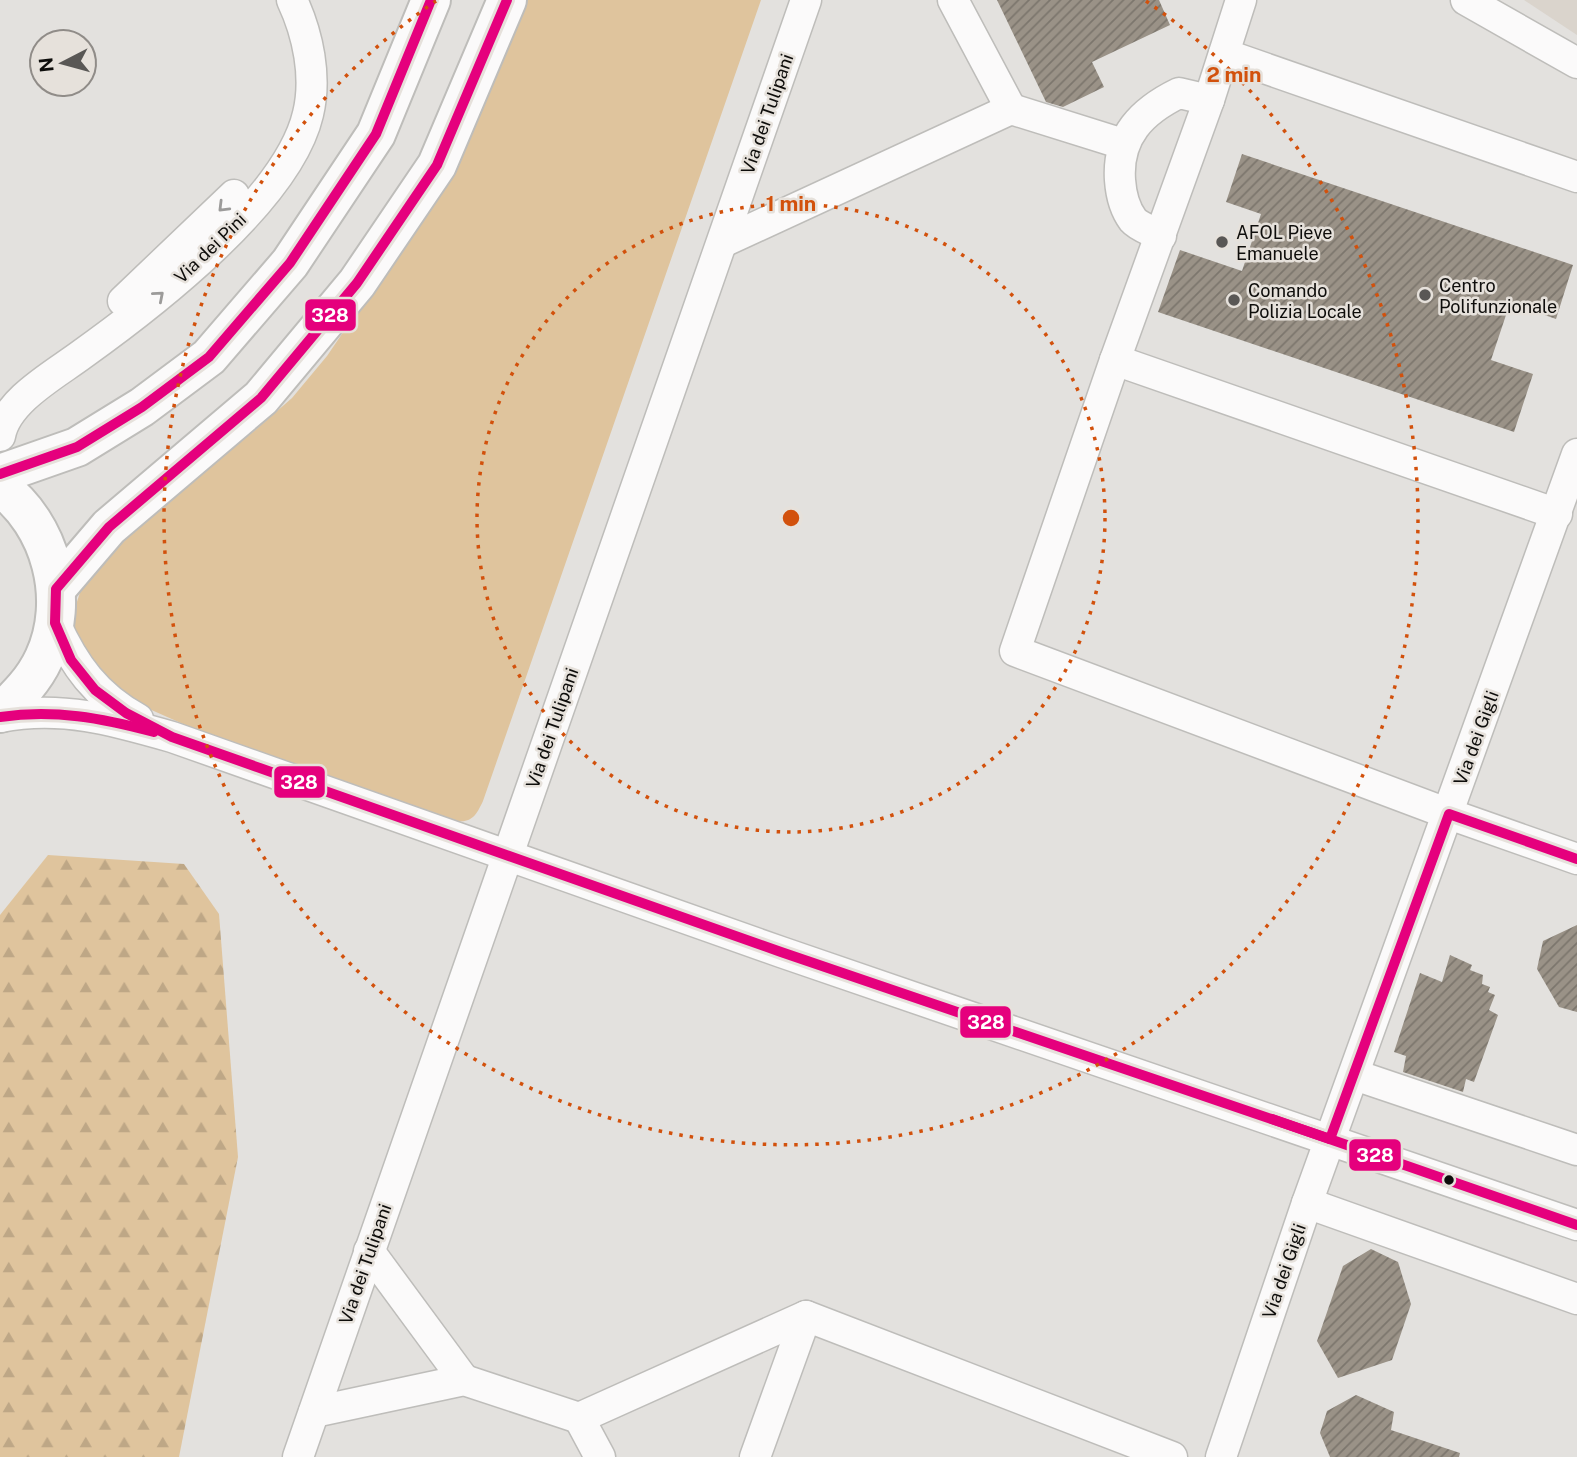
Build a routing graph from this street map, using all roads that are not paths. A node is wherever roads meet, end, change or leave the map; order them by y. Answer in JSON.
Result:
{"nodes":[{"id":1,"x":268,"y":0,"type":"edge"},
{"id":2,"x":292,"y":0,"type":"edge"},
{"id":3,"x":431,"y":0,"type":"edge"},
{"id":4,"x":507,"y":0,"type":"edge"},
{"id":5,"x":806,"y":0,"type":"edge"},
{"id":6,"x":953,"y":0,"type":"edge"},
{"id":7,"x":1241,"y":0,"type":"edge"},
{"id":8,"x":1477,"y":3,"type":"edge"},
{"id":9,"x":1224,"y":54,"type":"junction"},
{"id":10,"x":1577,"y":63,"type":"edge"},
{"id":11,"x":1209,"y":100,"type":"junction"},
{"id":12,"x":1011,"y":109,"type":"junction"},
{"id":13,"x":1123,"y":144,"type":"junction"},
{"id":14,"x":1577,"y":177,"type":"edge"},
{"id":15,"x":1161,"y":236,"type":"junction"},
{"id":16,"x":723,"y":242,"type":"junction"},
{"id":17,"x":1115,"y":360,"type":"junction"},
{"id":18,"x":0,"y":398,"type":"edge"},
{"id":19,"x":0,"y":436,"type":"edge"},
{"id":20,"x":1577,"y":454,"type":"edge"},
{"id":21,"x":0,"y":474,"type":"edge"},
{"id":22,"x":0,"y":487,"type":"edge"},
{"id":23,"x":1557,"y":514,"type":"junction"},
{"id":24,"x":55,"y":606,"type":"junction"},
{"id":25,"x":0,"y":715,"type":"edge"},
{"id":26,"x":172,"y":737,"type":"junction"},
{"id":27,"x":1448,"y":814,"type":"junction"},
{"id":28,"x":507,"y":857,"type":"junction"},
{"id":29,"x":1577,"y":859,"type":"edge"},
{"id":30,"x":1355,"y":1075,"type":"junction"},
{"id":31,"x":1330,"y":1139,"type":"junction"},
{"id":32,"x":1577,"y":1150,"type":"edge"},
{"id":33,"x":1307,"y":1203,"type":"junction"},
{"id":34,"x":1577,"y":1225,"type":"edge"},
{"id":35,"x":369,"y":1251,"type":"junction"},
{"id":36,"x":1577,"y":1299,"type":"edge"},
{"id":37,"x":806,"y":1315,"type":"junction"},
{"id":38,"x":464,"y":1381,"type":"junction"},
{"id":39,"x":314,"y":1412,"type":"junction"},
{"id":40,"x":579,"y":1419,"type":"junction"},
{"id":41,"x":298,"y":1457,"type":"edge"},
{"id":42,"x":600,"y":1457,"type":"edge"},
{"id":43,"x":755,"y":1457,"type":"edge"},
{"id":44,"x":1172,"y":1457,"type":"edge"},
{"id":45,"x":1221,"y":1457,"type":"edge"}],
"edges":[{"from":1,"to":18,"type":"street","name":"Via dei Pini","one_way":true},
{"from":19,"to":2,"type":"street","name":"Via dei Pini","one_way":true},
{"from":3,"to":21,"type":"main road"},
{"from":4,"to":24,"type":"main road"},
{"from":5,"to":16,"type":"street","name":"Via dei Tulipani"},
{"from":6,"to":12,"type":"street"},
{"from":7,"to":9,"type":"street"},
{"from":8,"to":10,"type":"street"},
{"from":9,"to":11,"type":"street"},
{"from":9,"to":14,"type":"street"},
{"from":11,"to":13,"type":"street"},
{"from":11,"to":15,"type":"street"},
{"from":12,"to":13,"type":"street"},
{"from":12,"to":16,"type":"street"},
{"from":13,"to":15,"type":"street"},
{"from":15,"to":17,"type":"street"},
{"from":16,"to":28,"type":"street","name":"Via dei Tulipani"},
{"from":17,"to":23,"type":"street"},
{"from":17,"to":27,"type":"street"},
{"from":20,"to":23,"type":"street","name":"Via dei Gigli"},
{"from":22,"to":24,"type":"main road"},
{"from":23,"to":27,"type":"street","name":"Via dei Gigli"},
{"from":24,"to":25,"type":"main road"},
{"from":24,"to":26,"type":"street"},
{"from":25,"to":26,"type":"street"},
{"from":26,"to":28,"type":"street"},
{"from":27,"to":29,"type":"street"},
{"from":27,"to":30,"type":"street","name":"Via dei Gigli"},
{"from":28,"to":31,"type":"street"},
{"from":28,"to":35,"type":"street","name":"Via dei Tulipani"},
{"from":30,"to":31,"type":"street","name":"Via dei Gigli"},
{"from":30,"to":32,"type":"street"},
{"from":31,"to":33,"type":"street","name":"Via dei Gigli"},
{"from":31,"to":34,"type":"street"},
{"from":33,"to":36,"type":"street"},
{"from":33,"to":45,"type":"street","name":"Via dei Gigli"},
{"from":35,"to":38,"type":"street"},
{"from":35,"to":39,"type":"street","name":"Via dei Tulipani"},
{"from":37,"to":40,"type":"street"},
{"from":37,"to":43,"type":"street"},
{"from":37,"to":44,"type":"street"},
{"from":38,"to":39,"type":"street"},
{"from":38,"to":40,"type":"street"},
{"from":39,"to":41,"type":"street","name":"Via dei Tulipani"},
{"from":40,"to":42,"type":"street"}]}
